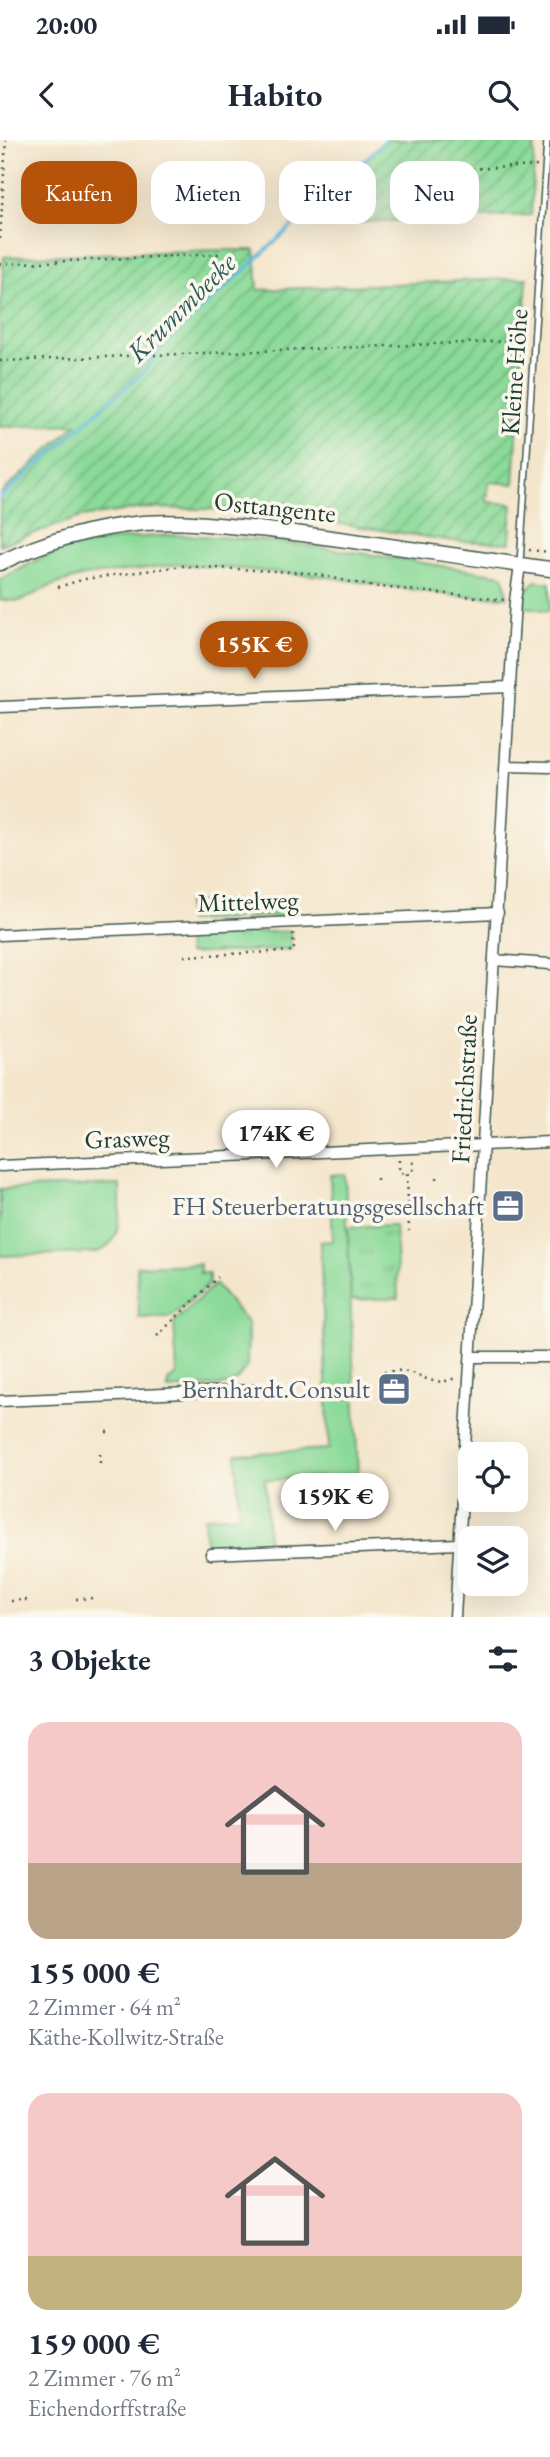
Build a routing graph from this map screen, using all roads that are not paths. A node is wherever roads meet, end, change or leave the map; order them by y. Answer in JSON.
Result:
{"nodes":[{"id":1,"x":547,"y":140,"type":"edge"},
{"id":2,"x":0,"y":563,"type":"edge"},
{"id":3,"x":520,"y":565,"type":"junction"},
{"id":4,"x":550,"y":569,"type":"edge"},
{"id":5,"x":510,"y":687,"type":"junction"},
{"id":6,"x":0,"y":707,"type":"edge"},
{"id":7,"x":506,"y":766,"type":"junction"},
{"id":8,"x":550,"y":767,"type":"edge"},
{"id":9,"x":498,"y":913,"type":"junction"},
{"id":10,"x":0,"y":935,"type":"edge"},
{"id":11,"x":494,"y":960,"type":"junction"},
{"id":12,"x":550,"y":964,"type":"edge"},
{"id":13,"x":550,"y":1142,"type":"edge"},
{"id":14,"x":483,"y":1145,"type":"junction"},
{"id":15,"x":0,"y":1166,"type":"edge"},
{"id":16,"x":471,"y":1357,"type":"junction"},
{"id":17,"x":550,"y":1357,"type":"edge"},
{"id":18,"x":257,"y":1390,"type":"dead end"},
{"id":19,"x":0,"y":1401,"type":"edge"},
{"id":20,"x":461,"y":1526,"type":"edge"},
{"id":21,"x":458,"y":1544,"type":"edge"},
{"id":22,"x":211,"y":1554,"type":"dead end"},
{"id":23,"x":458,"y":1573,"type":"edge"},
{"id":24,"x":455,"y":1617,"type":"edge"}],
"edges":[{"from":1,"to":3,"type":"lane","name":"Kleine Höhe"},
{"from":2,"to":3,"type":"street","name":"Osttangente"},
{"from":3,"to":4,"type":"street","name":"Osttangente"},
{"from":3,"to":5,"type":"street","name":"Friedrichstraße"},
{"from":5,"to":6,"type":"street"},
{"from":5,"to":7,"type":"street","name":"Friedrichstraße"},
{"from":7,"to":8,"type":"street"},
{"from":7,"to":9,"type":"street","name":"Friedrichstraße"},
{"from":9,"to":10,"type":"street","name":"Mittelweg"},
{"from":9,"to":11,"type":"street","name":"Friedrichstraße"},
{"from":11,"to":12,"type":"street"},
{"from":11,"to":14,"type":"street","name":"Friedrichstraße"},
{"from":13,"to":14,"type":"street","name":"Grasweg"},
{"from":14,"to":15,"type":"street","name":"Grasweg"},
{"from":14,"to":16,"type":"street","name":"Friedrichstraße"},
{"from":16,"to":17,"type":"street"},
{"from":16,"to":20,"type":"street","name":"Friedrichstraße"},
{"from":18,"to":19,"type":"street"},
{"from":21,"to":22,"type":"street"},
{"from":23,"to":24,"type":"street","name":"Friedrichstraße"}]}
